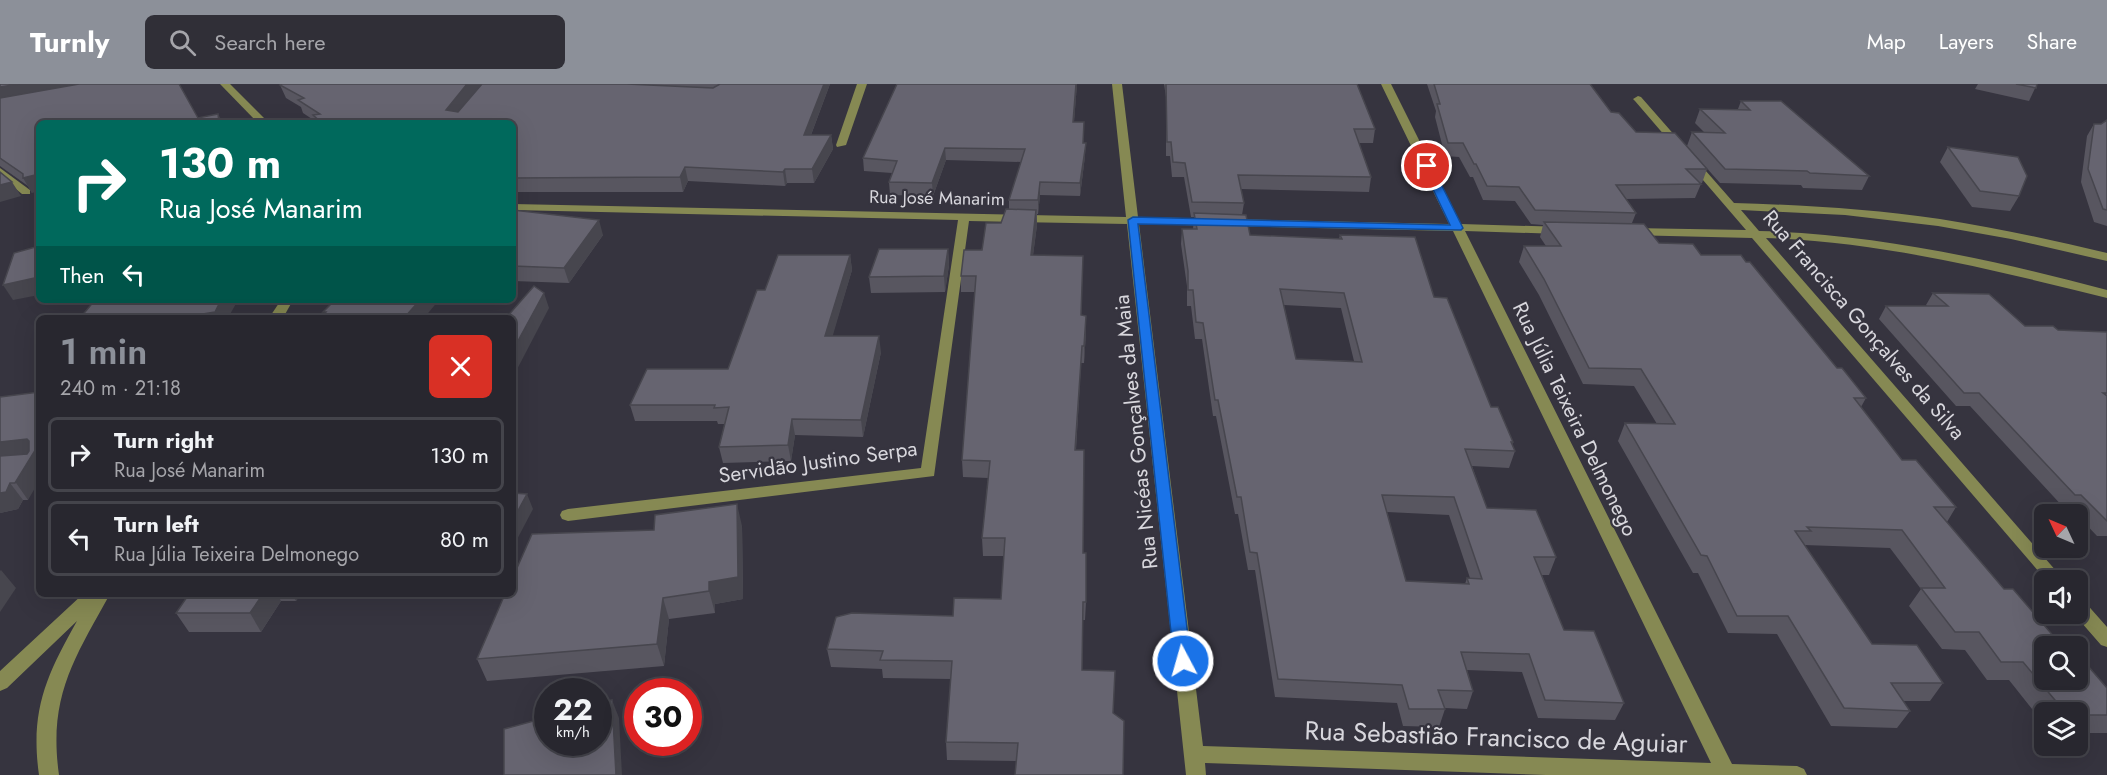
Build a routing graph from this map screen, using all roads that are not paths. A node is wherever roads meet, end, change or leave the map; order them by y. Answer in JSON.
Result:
{"nodes":[{"id":1,"x":225,"y":84,"type":"edge"},
{"id":2,"x":862,"y":84,"type":"edge"},
{"id":3,"x":1117,"y":84,"type":"edge"},
{"id":4,"x":1386,"y":84,"type":"edge"},
{"id":5,"x":1638,"y":99,"type":"dead end"},
{"id":6,"x":261,"y":120,"type":"edge"},
{"id":7,"x":841,"y":145,"type":"dead end"},
{"id":8,"x":0,"y":171,"type":"edge"},
{"id":9,"x":26,"y":192,"type":"edge"},
{"id":10,"x":1731,"y":206,"type":"junction"},
{"id":11,"x":516,"y":207,"type":"edge"},
{"id":12,"x":964,"y":217,"type":"junction"},
{"id":13,"x":1133,"y":220,"type":"junction"},
{"id":14,"x":1457,"y":228,"type":"junction"},
{"id":15,"x":1576,"y":231,"type":"edge"},
{"id":16,"x":1624,"y":232,"type":"edge"},
{"id":17,"x":1755,"y":235,"type":"junction"},
{"id":18,"x":2107,"y":257,"type":"edge"},
{"id":19,"x":2107,"y":294,"type":"edge"},
{"id":20,"x":568,"y":515,"type":"dead end"},
{"id":21,"x":2047,"y":570,"type":"edge"},
{"id":22,"x":91,"y":597,"type":"edge"},
{"id":23,"x":99,"y":597,"type":"edge"},
{"id":24,"x":2088,"y":618,"type":"edge"},
{"id":25,"x":2107,"y":640,"type":"edge"},
{"id":26,"x":0,"y":683,"type":"edge"},
{"id":27,"x":1193,"y":754,"type":"junction"},
{"id":28,"x":1563,"y":771,"type":"edge"},
{"id":29,"x":1726,"y":773,"type":"junction"},
{"id":30,"x":49,"y":775,"type":"edge"},
{"id":31,"x":1196,"y":775,"type":"edge"},
{"id":32,"x":1797,"y":775,"type":"edge"}],
"edges":[{"from":1,"to":6,"type":"street"},
{"from":2,"to":7,"type":"street"},
{"from":3,"to":13,"type":"street","name":"Rua Nicéas Gonçalves da Maia"},
{"from":4,"to":14,"type":"street","name":"Rua Júlia Teixeira Delmonego"},
{"from":5,"to":10,"type":"street","name":"Rua Francisca Gonçalves da Silva"},
{"from":8,"to":9,"type":"street"},
{"from":10,"to":17,"type":"street","name":"Rua Francisca Gonçalves da Silva"},
{"from":10,"to":18,"type":"street"},
{"from":11,"to":12,"type":"street","name":"Rua José Manarim"},
{"from":12,"to":13,"type":"street","name":"Rua José Manarim"},
{"from":12,"to":20,"type":"street","name":"Servidão Justino Serpa"},
{"from":13,"to":14,"type":"street","name":"Rua José Manarim"},
{"from":13,"to":27,"type":"street","name":"Rua Nicéas Gonçalves da Maia"},
{"from":14,"to":15,"type":"street","name":"Rua José Manarim"},
{"from":14,"to":29,"type":"street","name":"Rua Júlia Teixeira Delmonego"},
{"from":16,"to":17,"type":"street"},
{"from":17,"to":19,"type":"street"},
{"from":17,"to":21,"type":"street","name":"Rua Francisca Gonçalves da Silva"},
{"from":22,"to":26,"type":"street"},
{"from":23,"to":30,"type":"street"},
{"from":24,"to":25,"type":"street"},
{"from":27,"to":28,"type":"street","name":"Rua Sebastião Francisco de Aguiar"},
{"from":27,"to":31,"type":"street","name":"Rua Nicéas Gonçalves da Maia"},
{"from":28,"to":29,"type":"street","name":"Rua Sebastião Francisco de Aguiar"},
{"from":29,"to":32,"type":"street","name":"Rua Sebastião Francisco de Aguiar"}]}
